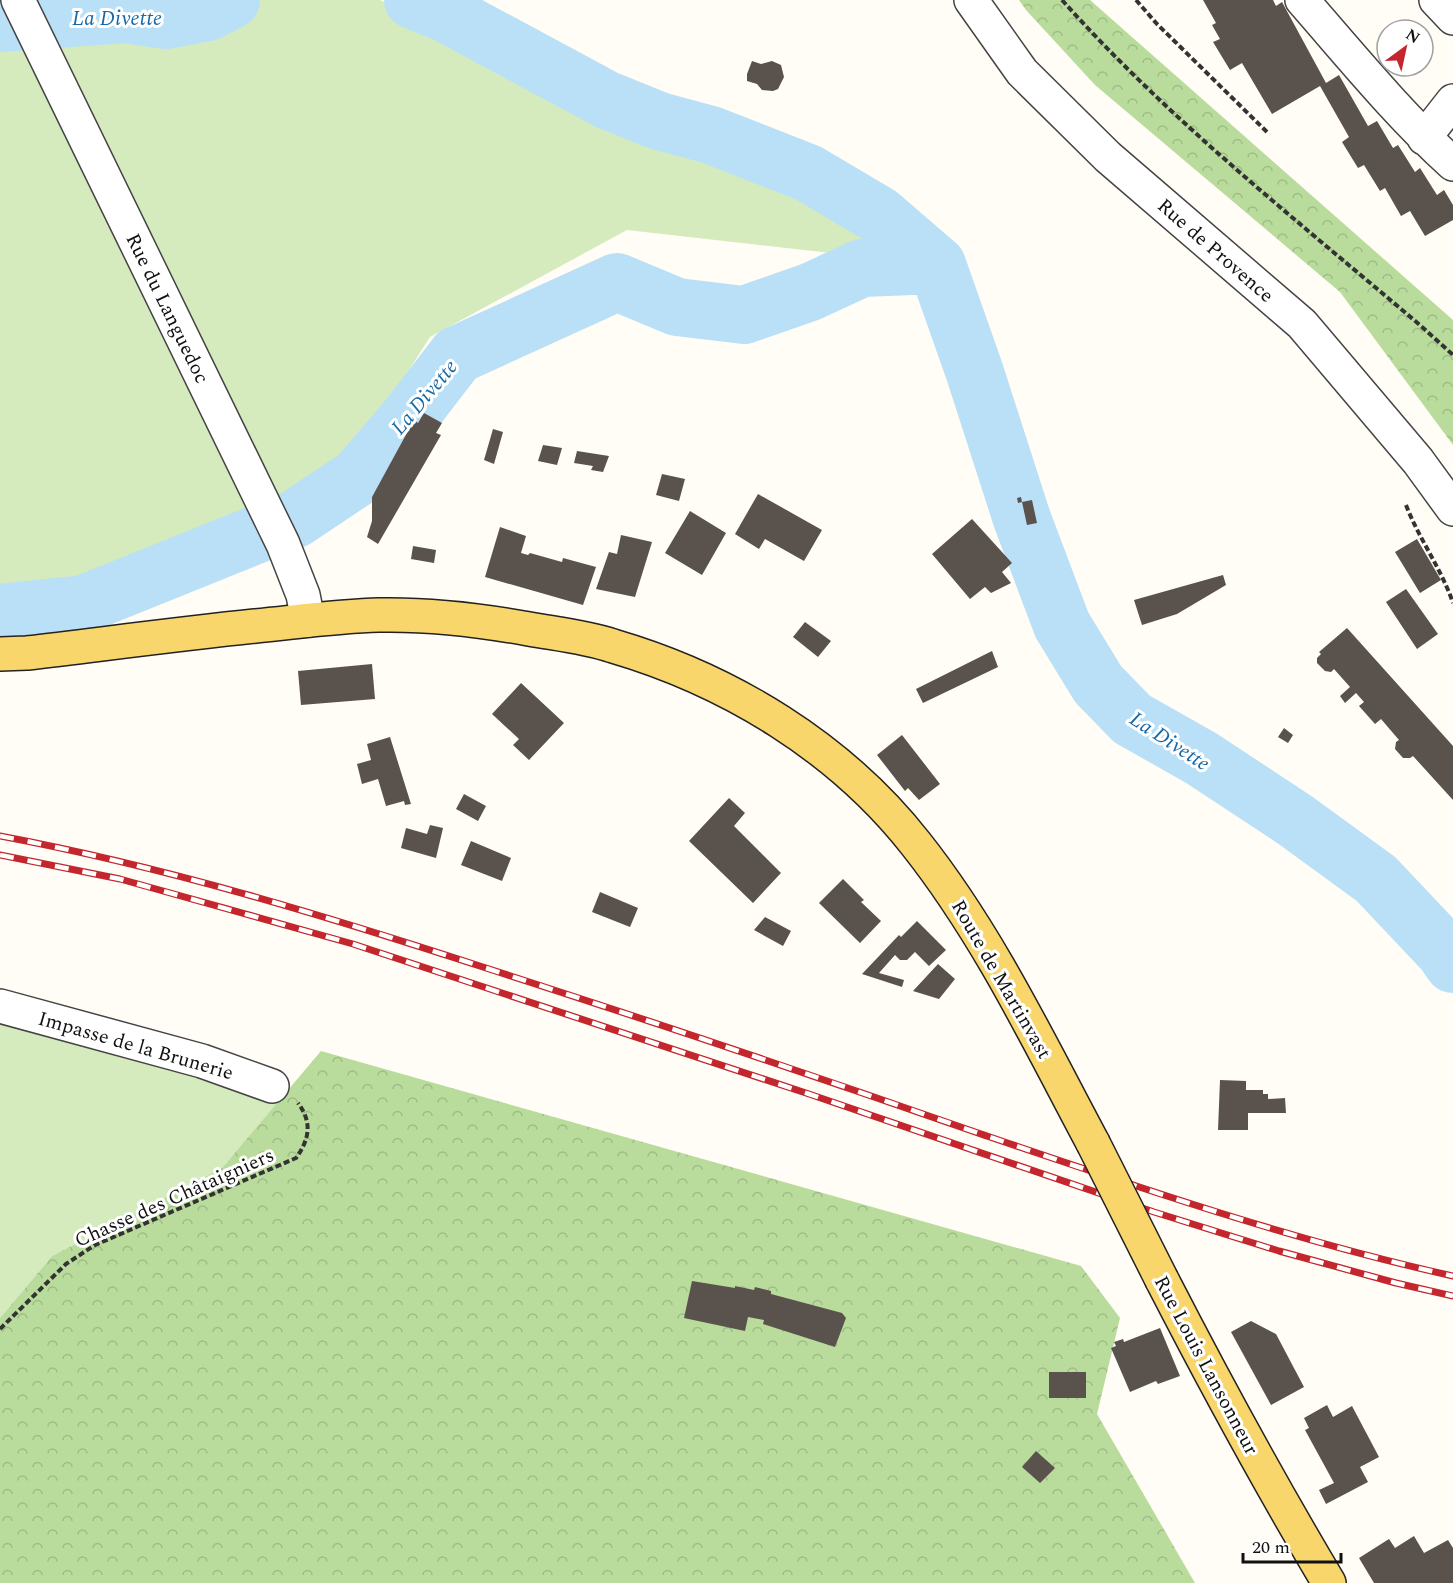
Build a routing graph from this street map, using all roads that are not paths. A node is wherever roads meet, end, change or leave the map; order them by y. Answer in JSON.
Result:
{"nodes":[{"id":1,"x":18,"y":0,"type":"edge"},
{"id":2,"x":971,"y":0,"type":"edge"},
{"id":3,"x":1302,"y":0,"type":"edge"},
{"id":4,"x":1436,"y":0,"type":"edge"},
{"id":5,"x":1453,"y":18,"type":"edge"},
{"id":6,"x":1453,"y":101,"type":"edge"},
{"id":7,"x":1424,"y":138,"type":"junction"},
{"id":8,"x":1453,"y":164,"type":"edge"},
{"id":9,"x":1453,"y":509,"type":"edge"},
{"id":10,"x":308,"y":620,"type":"junction"},
{"id":11,"x":13,"y":654,"type":"edge"},
{"id":12,"x":0,"y":1005,"type":"edge"},
{"id":13,"x":272,"y":1086,"type":"road end"},
{"id":14,"x":1093,"y":1143,"type":"joint"},
{"id":15,"x":1329,"y":1583,"type":"edge"}],
"edges":[{"from":1,"to":10,"type":"street","name":"Rue du Languedoc"},
{"from":2,"to":9,"type":"street","name":"Rue de Provence"},
{"from":3,"to":7,"type":"street"},
{"from":4,"to":5,"type":"street"},
{"from":6,"to":7,"type":"street"},
{"from":7,"to":8,"type":"street"},
{"from":10,"to":11,"type":"main road","name":"Route de Martinvast"},
{"from":10,"to":14,"type":"main road","name":"Route de Martinvast"},
{"from":12,"to":13,"type":"street","name":"Impasse de la Brunerie"},
{"from":14,"to":15,"type":"main road","name":"Rue Louis Lansonneur","bridge":true}]}
